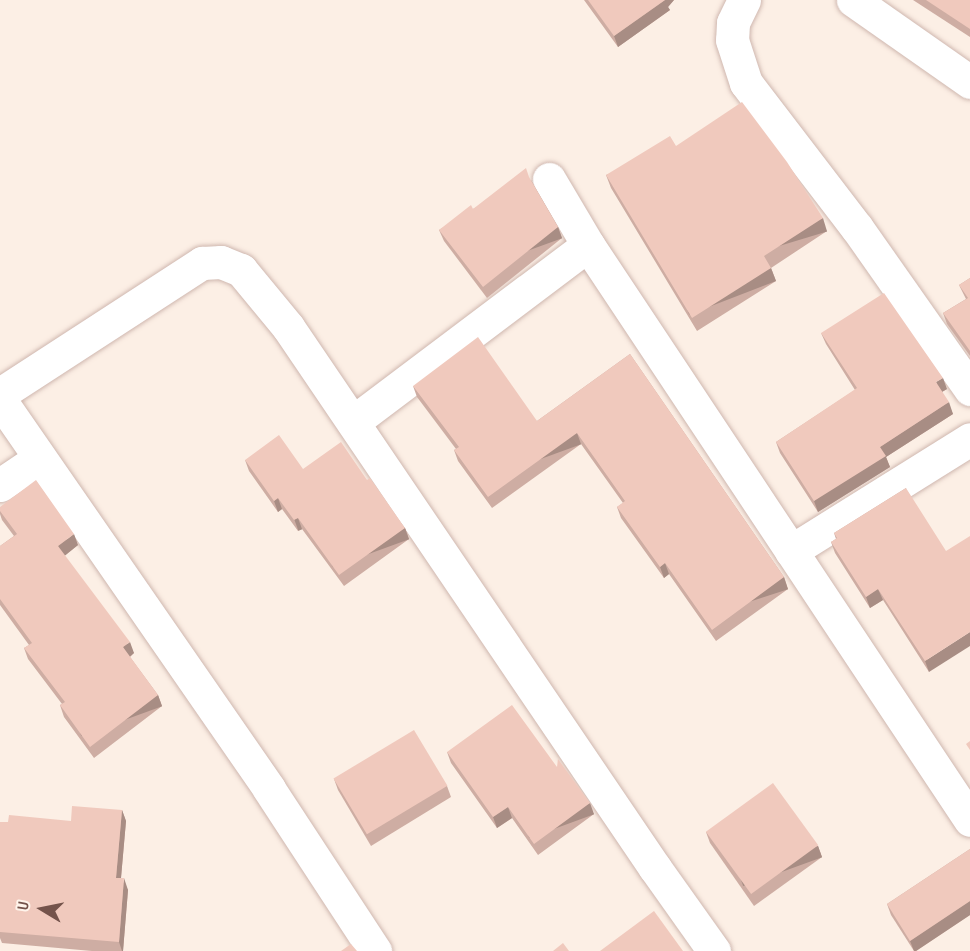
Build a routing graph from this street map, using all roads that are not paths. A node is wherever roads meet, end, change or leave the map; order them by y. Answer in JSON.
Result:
{"nodes":[{"id":1,"x":744,"y":0,"type":"edge"},
{"id":2,"x":853,"y":0,"type":"edge"},
{"id":3,"x":970,"y":82,"type":"edge"},
{"id":4,"x":549,"y":179,"type":"dead end"},
{"id":5,"x":588,"y":245,"type":"junction"},
{"id":6,"x":970,"y":389,"type":"edge"},
{"id":7,"x":0,"y":394,"type":"edge"},
{"id":8,"x":0,"y":400,"type":"edge"},
{"id":9,"x":353,"y":422,"type":"junction"},
{"id":10,"x":970,"y":439,"type":"edge"},
{"id":11,"x":40,"y":458,"type":"junction"},
{"id":12,"x":0,"y":484,"type":"edge"},
{"id":13,"x":791,"y":551,"type":"junction"},
{"id":14,"x":970,"y":820,"type":"edge"},
{"id":15,"x":375,"y":951,"type":"edge"},
{"id":16,"x":714,"y":951,"type":"edge"}],
"edges":[{"from":1,"to":6,"type":"street"},
{"from":2,"to":3,"type":"street"},
{"from":4,"to":5,"type":"street"},
{"from":5,"to":9,"type":"street"},
{"from":5,"to":13,"type":"street"},
{"from":7,"to":9,"type":"street"},
{"from":8,"to":11,"type":"street"},
{"from":9,"to":16,"type":"street"},
{"from":10,"to":13,"type":"street"},
{"from":11,"to":12,"type":"street"},
{"from":11,"to":15,"type":"street"},
{"from":13,"to":14,"type":"street"}]}
